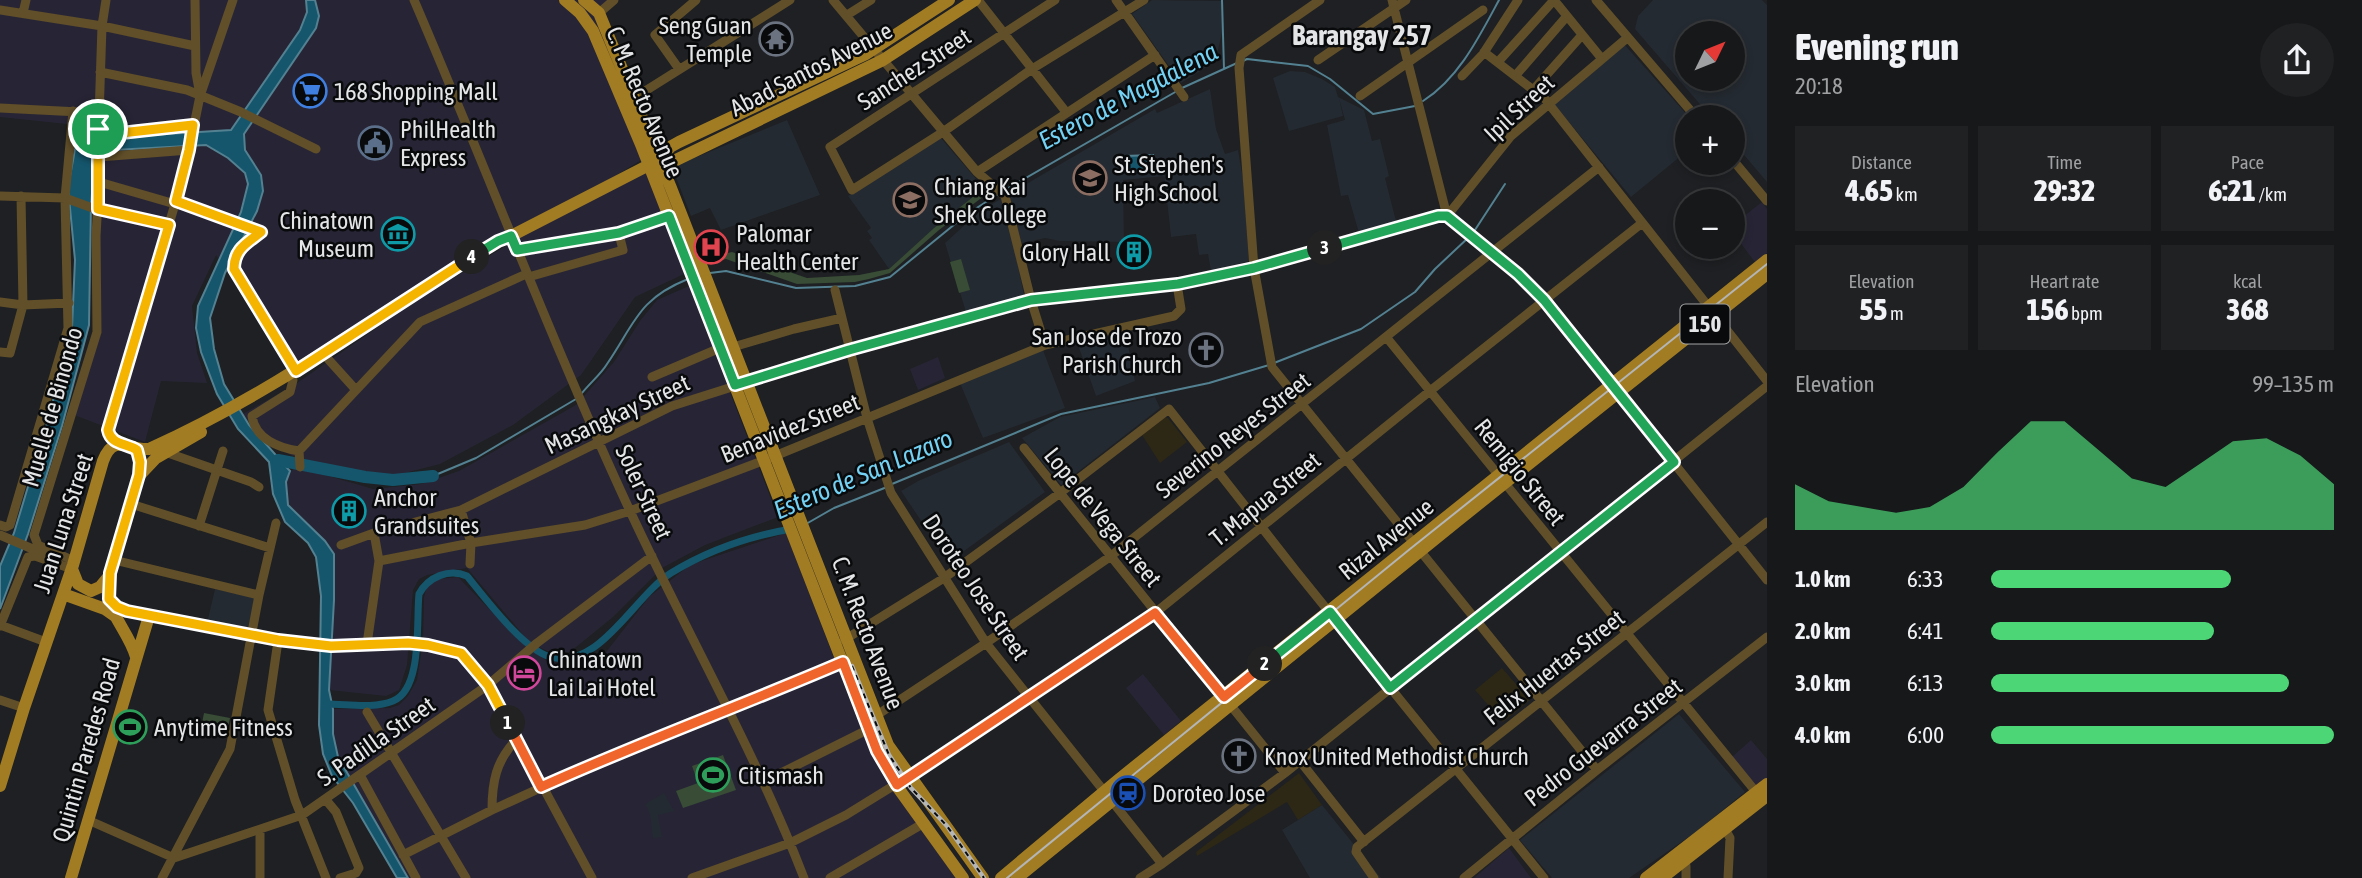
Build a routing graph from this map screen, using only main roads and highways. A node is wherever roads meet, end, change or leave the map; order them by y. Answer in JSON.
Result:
{"nodes":[{"id":1,"x":565,"y":0,"type":"edge"},
{"id":2,"x":584,"y":0,"type":"edge"},
{"id":3,"x":949,"y":0,"type":"edge"},
{"id":4,"x":976,"y":0,"type":"edge"},
{"id":5,"x":655,"y":163,"type":"junction"},
{"id":6,"x":511,"y":236,"type":"junction"},
{"id":7,"x":1767,"y":260,"type":"edge"},
{"id":8,"x":1767,"y":274,"type":"edge"},
{"id":9,"x":1711,"y":312,"type":"junction"},
{"id":10,"x":726,"y":348,"type":"junction"},
{"id":11,"x":294,"y":373,"type":"junction"},
{"id":12,"x":228,"y":413,"type":"junction"},
{"id":13,"x":134,"y":447,"type":"junction"},
{"id":14,"x":139,"y":475,"type":"junction"},
{"id":15,"x":73,"y":567,"type":"junction"},
{"id":16,"x":112,"y":567,"type":"junction"},
{"id":17,"x":63,"y":594,"type":"junction"},
{"id":18,"x":149,"y":616,"type":"road end"},
{"id":19,"x":118,"y":619,"type":"junction"},
{"id":20,"x":845,"y":645,"type":"junction"},
{"id":21,"x":136,"y":657,"type":"junction"},
{"id":22,"x":909,"y":777,"type":"junction"},
{"id":23,"x":1767,"y":784,"type":"edge"},
{"id":24,"x":0,"y":786,"type":"edge"},
{"id":25,"x":1762,"y":794,"type":"edge"},
{"id":26,"x":1109,"y":796,"type":"junction"},
{"id":27,"x":71,"y":878,"type":"edge"},
{"id":28,"x":963,"y":878,"type":"edge"},
{"id":29,"x":973,"y":878,"type":"edge"},
{"id":30,"x":983,"y":878,"type":"edge"},
{"id":31,"x":1001,"y":878,"type":"edge"},
{"id":32,"x":1017,"y":878,"type":"edge"},
{"id":33,"x":1646,"y":878,"type":"edge"},
{"id":34,"x":1662,"y":878,"type":"edge"}],
"edges":[{"from":1,"to":5,"type":"main road","name":"C. M. Recto Avenue"},
{"from":2,"to":5,"type":"main road","name":"C. M. Recto Avenue"},
{"from":3,"to":5,"type":"main road","name":"Abad Santos Avenue"},
{"from":4,"to":5,"type":"main road","name":"Abad Santos Avenue"},
{"from":5,"to":6,"type":"main road"},
{"from":5,"to":10,"type":"main road","name":"C. M. Recto Avenue"},
{"from":5,"to":10,"type":"main road","name":"C. M. Recto Avenue"},
{"from":6,"to":11,"type":"main road"},
{"from":6,"to":11,"type":"main road"},
{"from":7,"to":9,"type":"main road","name":"Rizal Avenue","number":"150"},
{"from":8,"to":9,"type":"main road","name":"Rizal Avenue","number":"150"},
{"from":9,"to":26,"type":"main road","name":"Rizal Avenue","number":"150"},
{"from":10,"to":20,"type":"main road","name":"C. M. Recto Avenue"},
{"from":11,"to":12,"type":"main road"},
{"from":12,"to":13,"type":"main road"},
{"from":12,"to":14,"type":"main road"},
{"from":13,"to":14,"type":"main road"},
{"from":13,"to":15,"type":"main road","name":"Juan Luna Street"},
{"from":14,"to":16,"type":"main road","name":"Quintin Paredes Road"},
{"from":15,"to":16,"type":"main road"},
{"from":15,"to":17,"type":"main road","name":"Juan Luna Street"},
{"from":16,"to":19,"type":"main road","name":"Quintin Paredes Road"},
{"from":17,"to":19,"type":"main road"},
{"from":17,"to":24,"type":"main road","name":"Juan Luna Street"},
{"from":18,"to":21,"type":"main road"},
{"from":19,"to":21,"type":"main road","name":"Quintin Paredes Road"},
{"from":20,"to":22,"type":"main road","name":"C. M. Recto Avenue"},
{"from":20,"to":28,"type":"main road","name":"C. M. Recto Avenue"},
{"from":21,"to":27,"type":"main road","name":"Quintin Paredes Road"},
{"from":22,"to":29,"type":"main road","name":"C. M. Recto Avenue"},
{"from":22,"to":30,"type":"main road","name":"C. M. Recto Avenue"},
{"from":23,"to":25,"type":"main road"},
{"from":25,"to":33,"type":"main road"},
{"from":25,"to":34,"type":"main road"},
{"from":26,"to":31,"type":"main road","name":"Rizal Avenue","number":"150"},
{"from":26,"to":32,"type":"main road","name":"Rizal Avenue","number":"150"}]}
